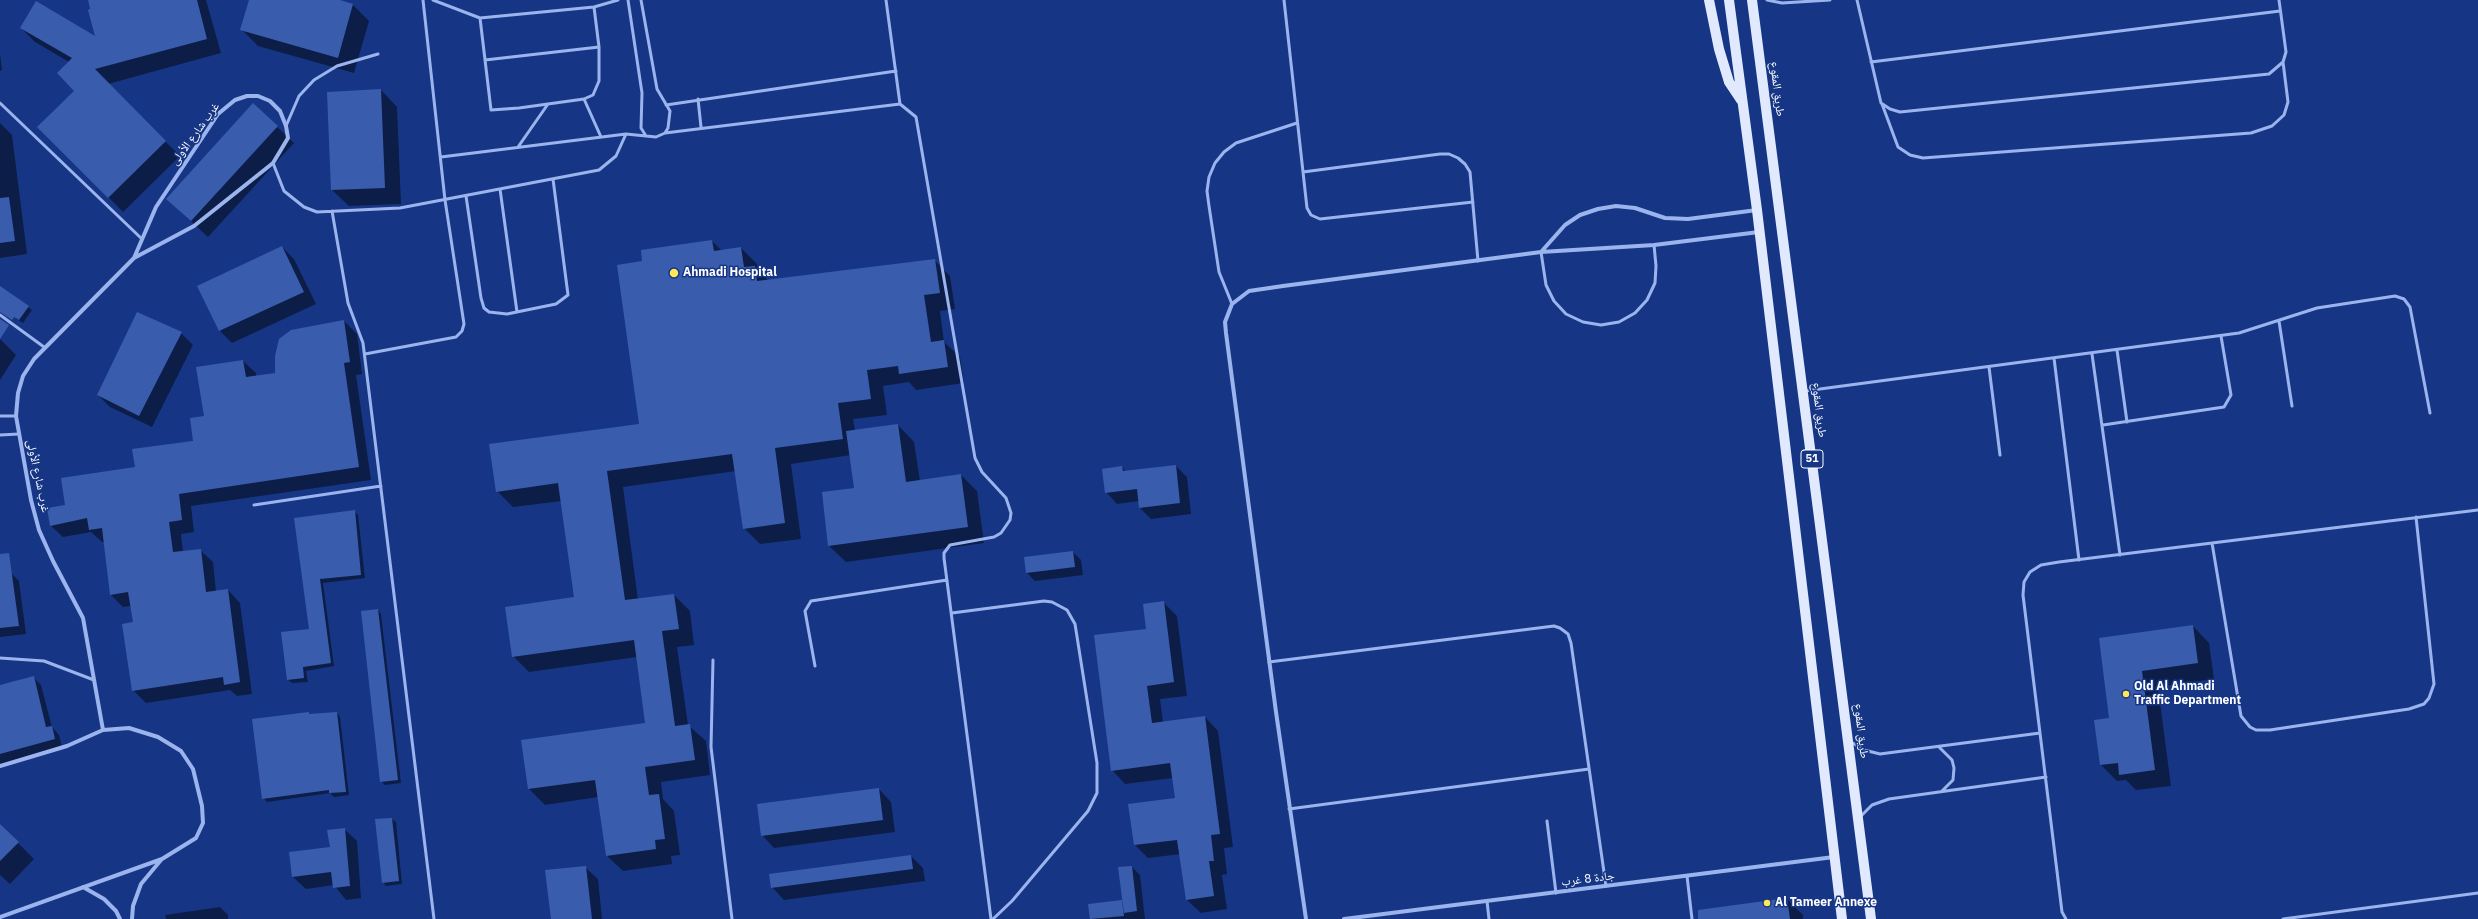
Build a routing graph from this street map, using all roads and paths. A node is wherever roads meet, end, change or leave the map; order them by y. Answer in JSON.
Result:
{"nodes":[{"id":1,"x":423,"y":0,"type":"edge"},
{"id":2,"x":433,"y":0,"type":"edge"},
{"id":3,"x":618,"y":0,"type":"edge"},
{"id":4,"x":628,"y":0,"type":"edge"},
{"id":5,"x":641,"y":0,"type":"edge"},
{"id":6,"x":886,"y":0,"type":"edge"},
{"id":7,"x":1284,"y":0,"type":"edge"},
{"id":8,"x":1709,"y":0,"type":"edge"},
{"id":9,"x":1729,"y":0,"type":"edge"},
{"id":10,"x":1752,"y":0,"type":"edge"},
{"id":11,"x":1767,"y":0,"type":"edge"},
{"id":12,"x":1830,"y":0,"type":"edge"},
{"id":13,"x":1857,"y":0,"type":"edge"},
{"id":14,"x":2279,"y":0,"type":"edge"},
{"id":15,"x":594,"y":7,"type":"junction"},
{"id":16,"x":2280,"y":11,"type":"junction"},
{"id":17,"x":480,"y":18,"type":"junction"},
{"id":18,"x":599,"y":47,"type":"junction"},
{"id":19,"x":378,"y":54,"type":"dead end"},
{"id":20,"x":485,"y":60,"type":"junction"},
{"id":21,"x":1870,"y":62,"type":"junction"},
{"id":22,"x":2283,"y":62,"type":"junction"},
{"id":23,"x":896,"y":71,"type":"junction"},
{"id":24,"x":698,"y":99,"type":"junction"},
{"id":25,"x":584,"y":100,"type":"junction"},
{"id":26,"x":0,"y":103,"type":"edge"},
{"id":27,"x":1882,"y":103,"type":"junction"},
{"id":28,"x":548,"y":104,"type":"junction"},
{"id":29,"x":900,"y":104,"type":"junction"},
{"id":30,"x":1743,"y":104,"type":"junction"},
{"id":31,"x":666,"y":105,"type":"junction"},
{"id":32,"x":1297,"y":123,"type":"junction"},
{"id":33,"x":286,"y":126,"type":"junction"},
{"id":34,"x":701,"y":127,"type":"junction"},
{"id":35,"x":665,"y":133,"type":"junction"},
{"id":36,"x":626,"y":134,"type":"junction"},
{"id":37,"x":646,"y":136,"type":"junction"},
{"id":38,"x":601,"y":137,"type":"junction"},
{"id":39,"x":517,"y":147,"type":"junction"},
{"id":40,"x":440,"y":157,"type":"junction"},
{"id":41,"x":273,"y":163,"type":"junction"},
{"id":42,"x":1302,"y":172,"type":"junction"},
{"id":43,"x":553,"y":179,"type":"junction"},
{"id":44,"x":500,"y":189,"type":"junction"},
{"id":45,"x":466,"y":196,"type":"junction"},
{"id":46,"x":445,"y":200,"type":"junction"},
{"id":47,"x":1473,"y":202,"type":"junction"},
{"id":48,"x":1757,"y":210,"type":"junction"},
{"id":49,"x":332,"y":211,"type":"junction"},
{"id":50,"x":1759,"y":232,"type":"junction"},
{"id":51,"x":142,"y":239,"type":"junction"},
{"id":52,"x":1654,"y":245,"type":"junction"},
{"id":53,"x":1541,"y":252,"type":"junction"},
{"id":54,"x":134,"y":258,"type":"junction"},
{"id":55,"x":1478,"y":260,"type":"junction"},
{"id":56,"x":1232,"y":304,"type":"junction"},
{"id":57,"x":517,"y":312,"type":"junction"},
{"id":58,"x":0,"y":315,"type":"edge"},
{"id":59,"x":2279,"y":321,"type":"junction"},
{"id":60,"x":2221,"y":336,"type":"junction"},
{"id":61,"x":44,"y":347,"type":"junction"},
{"id":62,"x":2117,"y":350,"type":"junction"},
{"id":63,"x":364,"y":354,"type":"junction"},
{"id":64,"x":2092,"y":354,"type":"junction"},
{"id":65,"x":2054,"y":358,"type":"junction"},
{"id":66,"x":1989,"y":367,"type":"junction"},
{"id":67,"x":1803,"y":391,"type":"junction"},
{"id":68,"x":2292,"y":406,"type":"dead end"},
{"id":69,"x":2430,"y":413,"type":"dead end"},
{"id":70,"x":0,"y":416,"type":"edge"},
{"id":71,"x":16,"y":416,"type":"junction"},
{"id":72,"x":2127,"y":422,"type":"junction"},
{"id":73,"x":2103,"y":425,"type":"junction"},
{"id":74,"x":19,"y":434,"type":"junction"},
{"id":75,"x":0,"y":435,"type":"edge"},
{"id":76,"x":2000,"y":455,"type":"dead end"},
{"id":77,"x":381,"y":486,"type":"junction"},
{"id":78,"x":254,"y":505,"type":"dead end"},
{"id":79,"x":2478,"y":510,"type":"edge"},
{"id":80,"x":2416,"y":517,"type":"junction"},
{"id":81,"x":2212,"y":543,"type":"junction"},
{"id":82,"x":2120,"y":555,"type":"junction"},
{"id":83,"x":2079,"y":560,"type":"junction"},
{"id":84,"x":947,"y":580,"type":"junction"},
{"id":85,"x":952,"y":613,"type":"junction"},
{"id":86,"x":0,"y":658,"type":"edge"},
{"id":87,"x":713,"y":660,"type":"dead end"},
{"id":88,"x":1270,"y":662,"type":"junction"},
{"id":89,"x":815,"y":666,"type":"dead end"},
{"id":90,"x":94,"y":680,"type":"junction"},
{"id":91,"x":103,"y":730,"type":"junction"},
{"id":92,"x":2040,"y":733,"type":"junction"},
{"id":93,"x":1849,"y":741,"type":"junction"},
{"id":94,"x":1939,"y":747,"type":"junction"},
{"id":95,"x":0,"y":766,"type":"edge"},
{"id":96,"x":1589,"y":770,"type":"junction"},
{"id":97,"x":2046,"y":777,"type":"junction"},
{"id":98,"x":1939,"y":792,"type":"junction"},
{"id":99,"x":1289,"y":809,"type":"junction"},
{"id":100,"x":1858,"y":818,"type":"junction"},
{"id":101,"x":1547,"y":821,"type":"dead end"},
{"id":102,"x":1834,"y":857,"type":"junction"},
{"id":103,"x":162,"y":859,"type":"junction"},
{"id":104,"x":1687,"y":876,"type":"junction"},
{"id":105,"x":1606,"y":886,"type":"junction"},
{"id":106,"x":83,"y":887,"type":"junction"},
{"id":107,"x":1556,"y":893,"type":"junction"},
{"id":108,"x":2478,"y":893,"type":"edge"},
{"id":109,"x":1487,"y":901,"type":"junction"},
{"id":110,"x":0,"y":917,"type":"edge"},
{"id":111,"x":120,"y":919,"type":"edge"},
{"id":112,"x":132,"y":919,"type":"edge"},
{"id":113,"x":434,"y":919,"type":"edge"},
{"id":114,"x":732,"y":919,"type":"edge"},
{"id":115,"x":992,"y":919,"type":"edge"},
{"id":116,"x":1306,"y":919,"type":"edge"},
{"id":117,"x":1344,"y":919,"type":"edge"},
{"id":118,"x":1489,"y":919,"type":"edge"},
{"id":119,"x":1692,"y":919,"type":"edge"},
{"id":120,"x":1842,"y":919,"type":"edge"},
{"id":121,"x":1871,"y":919,"type":"edge"},
{"id":122,"x":2066,"y":919,"type":"edge"},
{"id":123,"x":2283,"y":919,"type":"edge"}],
"edges":[{"from":1,"to":40,"type":"lane"},
{"from":2,"to":17,"type":"lane"},
{"from":3,"to":15,"type":"lane"},
{"from":4,"to":37,"type":"lane"},
{"from":5,"to":31,"type":"lane"},
{"from":6,"to":23,"type":"lane"},
{"from":7,"to":32,"type":"lane"},
{"from":8,"to":30,"type":"main road"},
{"from":9,"to":30,"type":"main road","number":"51"},
{"from":10,"to":67,"type":"main road","name":"طريق المقوع","number":"51"},
{"from":11,"to":12,"type":"lane"},
{"from":13,"to":21,"type":"lane"},
{"from":14,"to":16,"type":"lane"},
{"from":15,"to":17,"type":"lane"},
{"from":15,"to":18,"type":"lane"},
{"from":16,"to":21,"type":"lane"},
{"from":16,"to":22,"type":"lane"},
{"from":17,"to":20,"type":"lane"},
{"from":18,"to":20,"type":"lane"},
{"from":18,"to":25,"type":"lane"},
{"from":19,"to":33,"type":"lane"},
{"from":20,"to":28,"type":"lane"},
{"from":21,"to":27,"type":"lane"},
{"from":22,"to":27,"type":"lane"},
{"from":22,"to":27,"type":"lane"},
{"from":23,"to":24,"type":"lane"},
{"from":23,"to":29,"type":"lane"},
{"from":24,"to":31,"type":"lane"},
{"from":24,"to":34,"type":"lane"},
{"from":25,"to":28,"type":"lane"},
{"from":25,"to":38,"type":"lane"},
{"from":26,"to":51,"type":"lane"},
{"from":28,"to":39,"type":"lane"},
{"from":29,"to":34,"type":"lane"},
{"from":29,"to":84,"type":"lane"},
{"from":30,"to":48,"type":"main road","number":"51"},
{"from":31,"to":35,"type":"lane"},
{"from":32,"to":42,"type":"lane"},
{"from":32,"to":56,"type":"lane"},
{"from":33,"to":41,"type":"street","name":"غرب شارع الأولى"},
{"from":33,"to":51,"type":"street","name":"غرب شارع الأولى"},
{"from":34,"to":35,"type":"lane"},
{"from":35,"to":37,"type":"lane"},
{"from":36,"to":37,"type":"lane"},
{"from":36,"to":38,"type":"lane"},
{"from":36,"to":43,"type":"lane"},
{"from":38,"to":39,"type":"lane"},
{"from":39,"to":40,"type":"lane"},
{"from":40,"to":46,"type":"lane"},
{"from":41,"to":49,"type":"lane"},
{"from":41,"to":54,"type":"street","name":"غرب شارع الأولى"},
{"from":42,"to":47,"type":"lane"},
{"from":42,"to":47,"type":"lane"},
{"from":43,"to":44,"type":"lane"},
{"from":43,"to":57,"type":"lane"},
{"from":44,"to":45,"type":"lane"},
{"from":44,"to":57,"type":"lane"},
{"from":45,"to":46,"type":"lane"},
{"from":45,"to":57,"type":"lane"},
{"from":46,"to":49,"type":"lane"},
{"from":46,"to":63,"type":"lane"},
{"from":47,"to":55,"type":"lane"},
{"from":48,"to":50,"type":"main road","number":"51"},
{"from":48,"to":53,"type":"street"},
{"from":49,"to":63,"type":"lane"},
{"from":50,"to":52,"type":"street"},
{"from":50,"to":102,"type":"main road","number":"51"},
{"from":51,"to":54,"type":"street","name":"غرب شارع الأولى"},
{"from":52,"to":53,"type":"street"},
{"from":52,"to":53,"type":"lane"},
{"from":53,"to":55,"type":"street"},
{"from":54,"to":61,"type":"street","name":"غرب شارع الأولى"},
{"from":55,"to":56,"type":"street"},
{"from":56,"to":88,"type":"street"},
{"from":58,"to":61,"type":"lane"},
{"from":59,"to":60,"type":"lane"},
{"from":59,"to":68,"type":"lane"},
{"from":59,"to":69,"type":"lane"},
{"from":60,"to":62,"type":"lane"},
{"from":60,"to":72,"type":"lane"},
{"from":61,"to":71,"type":"street","name":"غرب شارع الأولى"},
{"from":62,"to":64,"type":"lane"},
{"from":62,"to":72,"type":"lane"},
{"from":63,"to":77,"type":"lane"},
{"from":64,"to":65,"type":"lane"},
{"from":64,"to":73,"type":"lane"},
{"from":65,"to":66,"type":"lane"},
{"from":65,"to":83,"type":"lane"},
{"from":66,"to":67,"type":"lane"},
{"from":66,"to":76,"type":"lane"},
{"from":67,"to":93,"type":"main road","name":"طريق المقوع","number":"51"},
{"from":70,"to":71,"type":"lane"},
{"from":71,"to":74,"type":"street","name":"غرب شارع الأولى"},
{"from":72,"to":73,"type":"lane"},
{"from":73,"to":82,"type":"lane"},
{"from":74,"to":75,"type":"lane"},
{"from":74,"to":90,"type":"street","name":"غرب شارع الأولى"},
{"from":77,"to":78,"type":"lane"},
{"from":77,"to":113,"type":"lane"},
{"from":79,"to":80,"type":"lane"},
{"from":80,"to":81,"type":"lane"},
{"from":80,"to":81,"type":"lane"},
{"from":81,"to":82,"type":"lane"},
{"from":82,"to":83,"type":"lane"},
{"from":83,"to":92,"type":"lane"},
{"from":84,"to":85,"type":"lane"},
{"from":84,"to":89,"type":"lane"},
{"from":85,"to":115,"type":"lane"},
{"from":85,"to":115,"type":"lane"},
{"from":86,"to":90,"type":"lane"},
{"from":87,"to":114,"type":"lane"},
{"from":88,"to":96,"type":"lane"},
{"from":88,"to":99,"type":"street"},
{"from":90,"to":91,"type":"street","name":"غرب شارع الأولى"},
{"from":91,"to":95,"type":"street"},
{"from":91,"to":103,"type":"street"},
{"from":92,"to":94,"type":"lane"},
{"from":92,"to":97,"type":"lane"},
{"from":93,"to":94,"type":"lane"},
{"from":93,"to":100,"type":"main road","name":"طريق المقوع","number":"51"},
{"from":94,"to":98,"type":"lane"},
{"from":96,"to":99,"type":"lane"},
{"from":96,"to":105,"type":"lane"},
{"from":97,"to":98,"type":"lane"},
{"from":97,"to":122,"type":"lane"},
{"from":98,"to":100,"type":"lane"},
{"from":99,"to":116,"type":"street"},
{"from":100,"to":121,"type":"main road","name":"طريق المقوع","number":"51"},
{"from":101,"to":107,"type":"lane"},
{"from":102,"to":104,"type":"street","name":"جادة 8 غرب"},
{"from":102,"to":120,"type":"main road","number":"51"},
{"from":103,"to":106,"type":"street"},
{"from":103,"to":112,"type":"street"},
{"from":104,"to":105,"type":"street","name":"جادة 8 غرب"},
{"from":104,"to":119,"type":"lane"},
{"from":105,"to":107,"type":"street","name":"جادة 8 غرب"},
{"from":106,"to":110,"type":"street"},
{"from":106,"to":111,"type":"street"},
{"from":107,"to":109,"type":"street","name":"جادة 8 غرب"},
{"from":108,"to":123,"type":"lane"},
{"from":109,"to":117,"type":"street","name":"جادة 8 غرب"},
{"from":109,"to":118,"type":"lane"}]}
